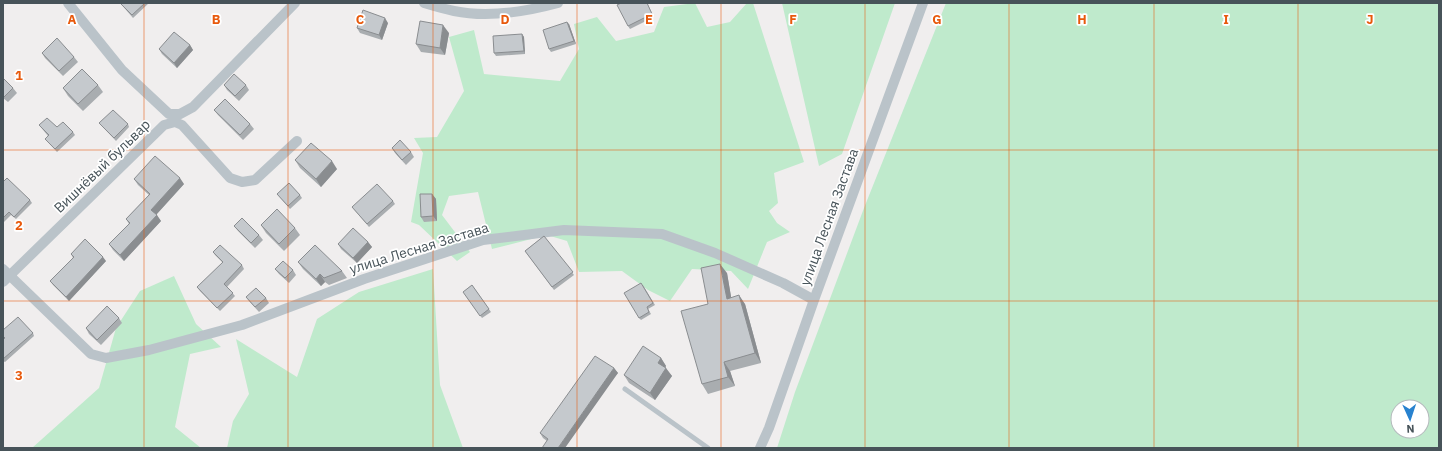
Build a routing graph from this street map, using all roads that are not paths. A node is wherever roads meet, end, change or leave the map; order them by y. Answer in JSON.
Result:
{"nodes":[{"id":1,"x":68,"y":3,"type":"edge"},
{"id":2,"x":295,"y":3,"type":"edge"},
{"id":3,"x":424,"y":3,"type":"edge"},
{"id":4,"x":558,"y":3,"type":"edge"},
{"id":5,"x":923,"y":3,"type":"edge"},
{"id":6,"x":297,"y":141,"type":"dead end"},
{"id":7,"x":5,"y":275,"type":"edge"},
{"id":8,"x":814,"y":300,"type":"junction"},
{"id":9,"x":625,"y":389,"type":"dead end"},
{"id":10,"x":708,"y":448,"type":"edge"},
{"id":11,"x":760,"y":448,"type":"edge"}],
"edges":[{"from":1,"to":2,"type":"street"},
{"from":3,"to":4,"type":"street"},
{"from":5,"to":8,"type":"street","name":"улица Лесная Застава"},
{"from":6,"to":7,"type":"street","name":"Вишнёвый бульвар"},
{"from":7,"to":8,"type":"street","name":"улица Лесная Застава"},
{"from":8,"to":11,"type":"street"},
{"from":9,"to":10,"type":"lane"}]}
